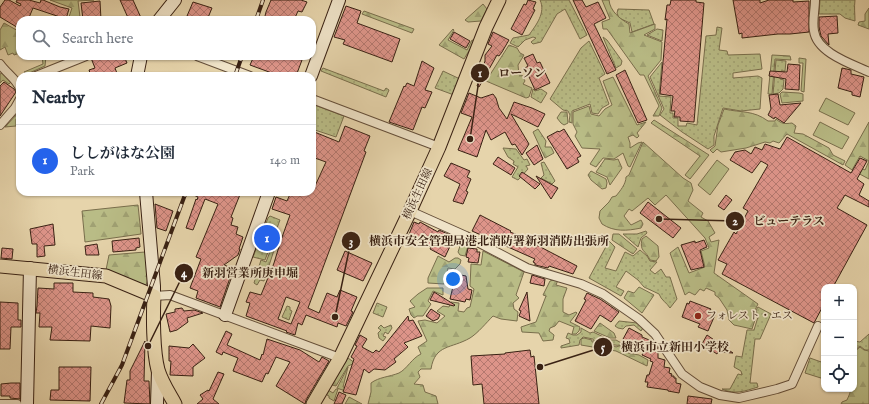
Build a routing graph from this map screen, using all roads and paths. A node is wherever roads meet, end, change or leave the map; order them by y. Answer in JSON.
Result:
{"nodes":[{"id":1,"x":175,"y":0,"type":"edge"},
{"id":2,"x":339,"y":0,"type":"edge"},
{"id":3,"x":499,"y":0,"type":"edge"},
{"id":4,"x":815,"y":0,"type":"edge"},
{"id":5,"x":162,"y":16,"type":"edge"},
{"id":6,"x":76,"y":60,"type":"edge"},
{"id":7,"x":140,"y":60,"type":"edge"},
{"id":8,"x":208,"y":60,"type":"edge"},
{"id":9,"x":0,"y":64,"type":"edge"},
{"id":10,"x":46,"y":72,"type":"edge"},
{"id":11,"x":138,"y":72,"type":"edge"},
{"id":12,"x":239,"y":72,"type":"edge"},
{"id":13,"x":312,"y":72,"type":"edge"},
{"id":14,"x":869,"y":72,"type":"edge"},
{"id":15,"x":16,"y":82,"type":"edge"},
{"id":16,"x":316,"y":101,"type":"edge"},
{"id":17,"x":16,"y":106,"type":"edge"},
{"id":18,"x":0,"y":125,"type":"edge"},
{"id":19,"x":439,"y":147,"type":"junction"},
{"id":20,"x":146,"y":196,"type":"edge"},
{"id":21,"x":268,"y":196,"type":"edge"},
{"id":22,"x":410,"y":211,"type":"junction"},
{"id":23,"x":0,"y":266,"type":"edge"},
{"id":24,"x":30,"y":268,"type":"junction"},
{"id":25,"x":154,"y":296,"type":"junction"},
{"id":26,"x":225,"y":316,"type":"junction"},
{"id":27,"x":818,"y":326,"type":"dead end"},
{"id":28,"x":340,"y":358,"type":"junction"},
{"id":29,"x":158,"y":370,"type":"junction"},
{"id":30,"x":737,"y":401,"type":"edge"},
{"id":31,"x":0,"y":404,"type":"edge"},
{"id":32,"x":17,"y":404,"type":"edge"},
{"id":33,"x":27,"y":404,"type":"edge"},
{"id":34,"x":157,"y":404,"type":"edge"},
{"id":35,"x":175,"y":404,"type":"edge"},
{"id":36,"x":313,"y":404,"type":"edge"}],
"edges":[{"from":1,"to":5,"type":"street"},
{"from":2,"to":13,"type":"street"},
{"from":3,"to":19,"type":"main road","name":"横浜生田線"},
{"from":4,"to":14,"type":"street"},
{"from":6,"to":10,"type":"street"},
{"from":7,"to":11,"type":"street"},
{"from":8,"to":12,"type":"street"},
{"from":9,"to":15,"type":"street"},
{"from":16,"to":19,"type":"street"},
{"from":17,"to":18,"type":"street"},
{"from":19,"to":22,"type":"main road","name":"横浜生田線"},
{"from":20,"to":25,"type":"street"},
{"from":21,"to":26,"type":"street"},
{"from":22,"to":28,"type":"main road","name":"横浜生田線"},
{"from":22,"to":30,"type":"street"},
{"from":23,"to":24,"type":"main road","name":"横浜生田線"},
{"from":24,"to":25,"type":"main road","name":"横浜生田線"},
{"from":24,"to":33,"type":"street"},
{"from":25,"to":26,"type":"street"},
{"from":25,"to":29,"type":"main road"},
{"from":26,"to":28,"type":"street"},
{"from":27,"to":30,"type":"street"},
{"from":28,"to":36,"type":"main road","name":"横浜生田線"},
{"from":29,"to":34,"type":"street"},
{"from":29,"to":35,"type":"main road"},
{"from":31,"to":32,"type":"street"}]}
